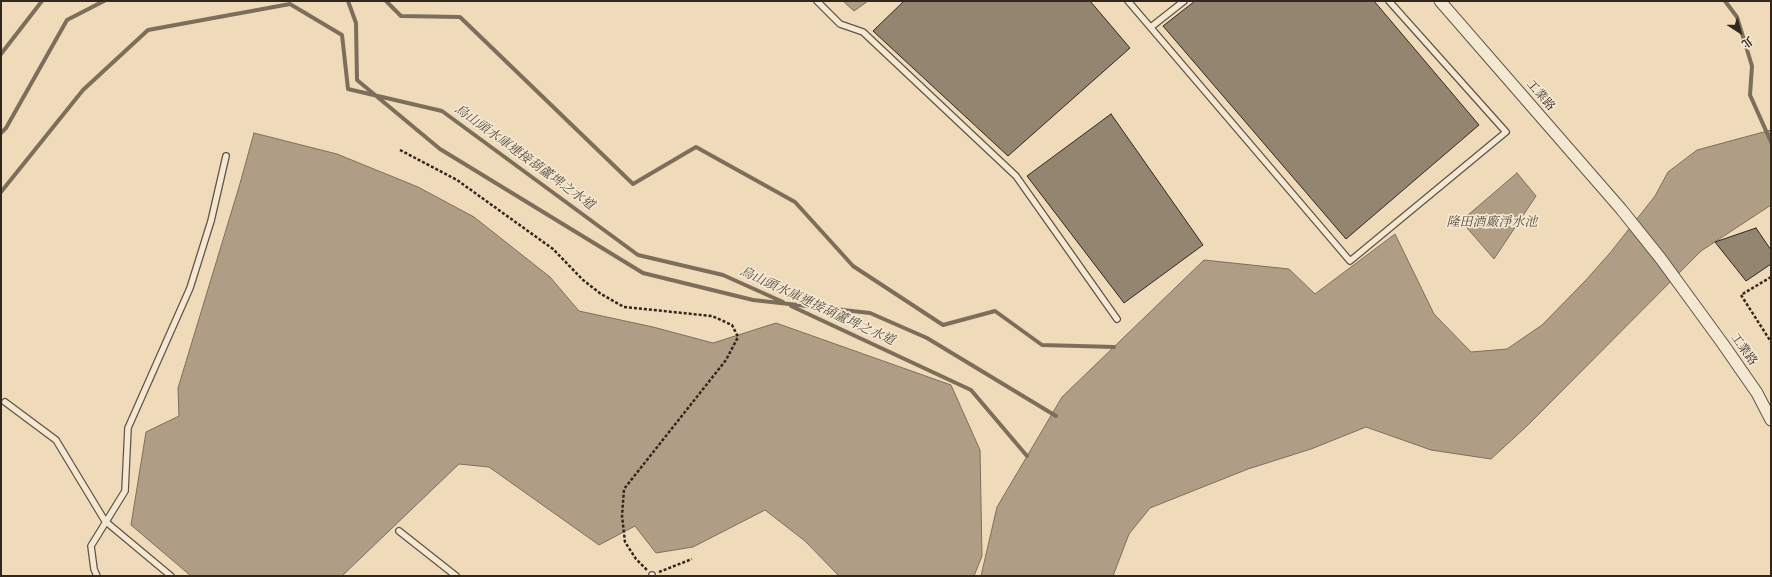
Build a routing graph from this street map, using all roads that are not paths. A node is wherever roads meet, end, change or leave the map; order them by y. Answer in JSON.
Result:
{"nodes":[{"id":1,"x":817,"y":1,"type":"edge"},
{"id":2,"x":1128,"y":1,"type":"edge"},
{"id":3,"x":1184,"y":1,"type":"edge"},
{"id":4,"x":1389,"y":1,"type":"edge"},
{"id":5,"x":1440,"y":1,"type":"edge"},
{"id":6,"x":1151,"y":27,"type":"junction"},
{"id":7,"x":226,"y":156,"type":"dead end"},
{"id":8,"x":1116,"y":319,"type":"dead end"},
{"id":9,"x":5,"y":402,"type":"dead end"},
{"id":10,"x":1771,"y":420,"type":"edge"},
{"id":11,"x":105,"y":521,"type":"junction"},
{"id":12,"x":399,"y":532,"type":"dead end"},
{"id":13,"x":97,"y":576,"type":"edge"},
{"id":14,"x":171,"y":576,"type":"edge"},
{"id":15,"x":456,"y":576,"type":"edge"}],
"edges":[{"from":1,"to":8,"type":"lane"},
{"from":2,"to":6,"type":"lane"},
{"from":3,"to":6,"type":"lane"},
{"from":4,"to":6,"type":"lane"},
{"from":5,"to":10,"type":"street","name":"工業路"},
{"from":7,"to":11,"type":"lane"},
{"from":9,"to":11,"type":"lane"},
{"from":11,"to":13,"type":"lane"},
{"from":11,"to":14,"type":"lane"},
{"from":12,"to":15,"type":"lane"}]}
